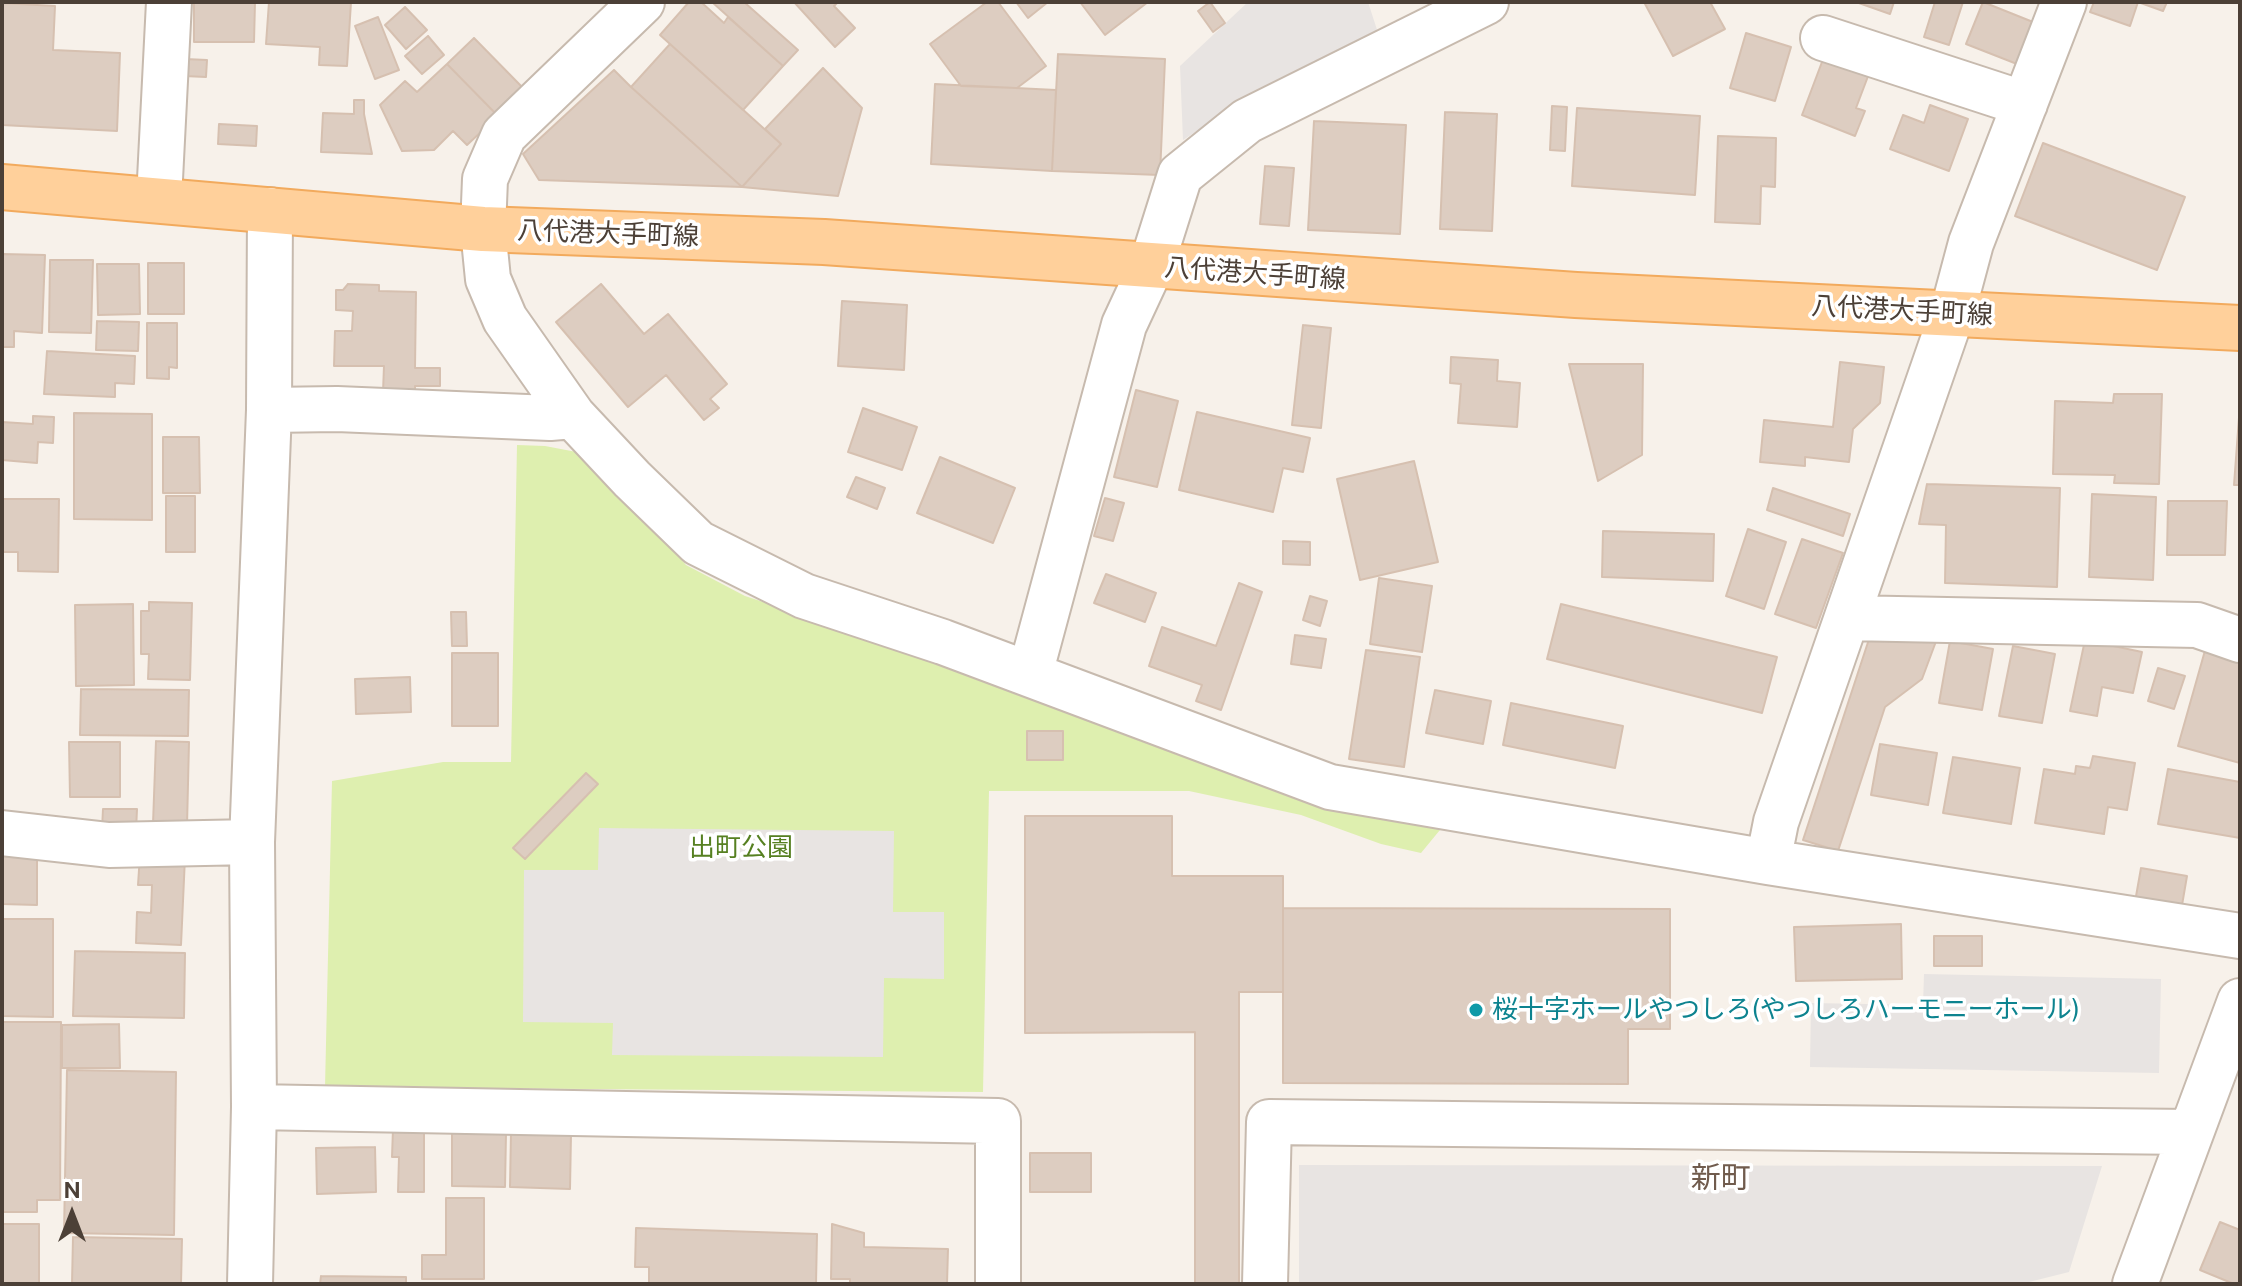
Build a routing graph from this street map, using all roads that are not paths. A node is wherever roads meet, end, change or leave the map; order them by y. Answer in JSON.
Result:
{"nodes":[{"id":1,"x":169,"y":2,"type":"edge"},
{"id":2,"x":642,"y":2,"type":"edge"},
{"id":3,"x":1486,"y":2,"type":"edge"},
{"id":4,"x":2064,"y":2,"type":"edge"},
{"id":5,"x":1823,"y":38,"type":"dead end"},
{"id":6,"x":2025,"y":104,"type":"junction"},
{"id":7,"x":2,"y":187,"type":"edge"},
{"id":8,"x":159,"y":199,"type":"junction"},
{"id":9,"x":270,"y":210,"type":"junction"},
{"id":10,"x":2,"y":214,"type":"edge"},
{"id":11,"x":483,"y":229,"type":"junction"},
{"id":12,"x":1151,"y":267,"type":"junction"},
{"id":13,"x":1952,"y":314,"type":"junction"},
{"id":14,"x":2240,"y":328,"type":"edge"},
{"id":15,"x":269,"y":410,"type":"junction"},
{"id":16,"x":573,"y":416,"type":"junction"},
{"id":17,"x":1847,"y":618,"type":"junction"},
{"id":18,"x":2240,"y":640,"type":"edge"},
{"id":19,"x":1030,"y":674,"type":"junction"},
{"id":20,"x":2,"y":833,"type":"edge"},
{"id":21,"x":252,"y":842,"type":"junction"},
{"id":22,"x":1768,"y":862,"type":"junction"},
{"id":23,"x":2240,"y":936,"type":"edge"},
{"id":24,"x":2240,"y":1001,"type":"edge"},
{"id":25,"x":254,"y":1107,"type":"junction"},
{"id":26,"x":2191,"y":1132,"type":"junction"},
{"id":27,"x":250,"y":1284,"type":"edge"},
{"id":28,"x":998,"y":1284,"type":"edge"},
{"id":29,"x":1265,"y":1284,"type":"edge"},
{"id":30,"x":2135,"y":1284,"type":"edge"}],
"edges":[{"from":1,"to":8,"type":"street"},
{"from":2,"to":11,"type":"street"},
{"from":3,"to":12,"type":"street"},
{"from":4,"to":6,"type":"street"},
{"from":5,"to":6,"type":"street"},
{"from":6,"to":13,"type":"street"},
{"from":7,"to":8,"type":"main road","name":"八代港大手町線"},
{"from":8,"to":9,"type":"main road","name":"八代港大手町線"},
{"from":9,"to":10,"type":"main road","name":"八代港大手町線"},
{"from":9,"to":11,"type":"main road","name":"八代港大手町線"},
{"from":9,"to":15,"type":"street"},
{"from":11,"to":12,"type":"main road","name":"八代港大手町線"},
{"from":11,"to":16,"type":"street"},
{"from":12,"to":13,"type":"main road","name":"八代港大手町線"},
{"from":12,"to":19,"type":"street"},
{"from":13,"to":14,"type":"main road","name":"八代港大手町線"},
{"from":13,"to":17,"type":"street"},
{"from":15,"to":16,"type":"street"},
{"from":15,"to":21,"type":"street"},
{"from":16,"to":19,"type":"street"},
{"from":17,"to":18,"type":"street"},
{"from":17,"to":22,"type":"street"},
{"from":19,"to":22,"type":"street"},
{"from":20,"to":21,"type":"street"},
{"from":21,"to":25,"type":"street"},
{"from":22,"to":23,"type":"street"},
{"from":24,"to":26,"type":"street"},
{"from":25,"to":27,"type":"street"},
{"from":25,"to":28,"type":"street"},
{"from":26,"to":29,"type":"street"},
{"from":26,"to":30,"type":"street"}]}
